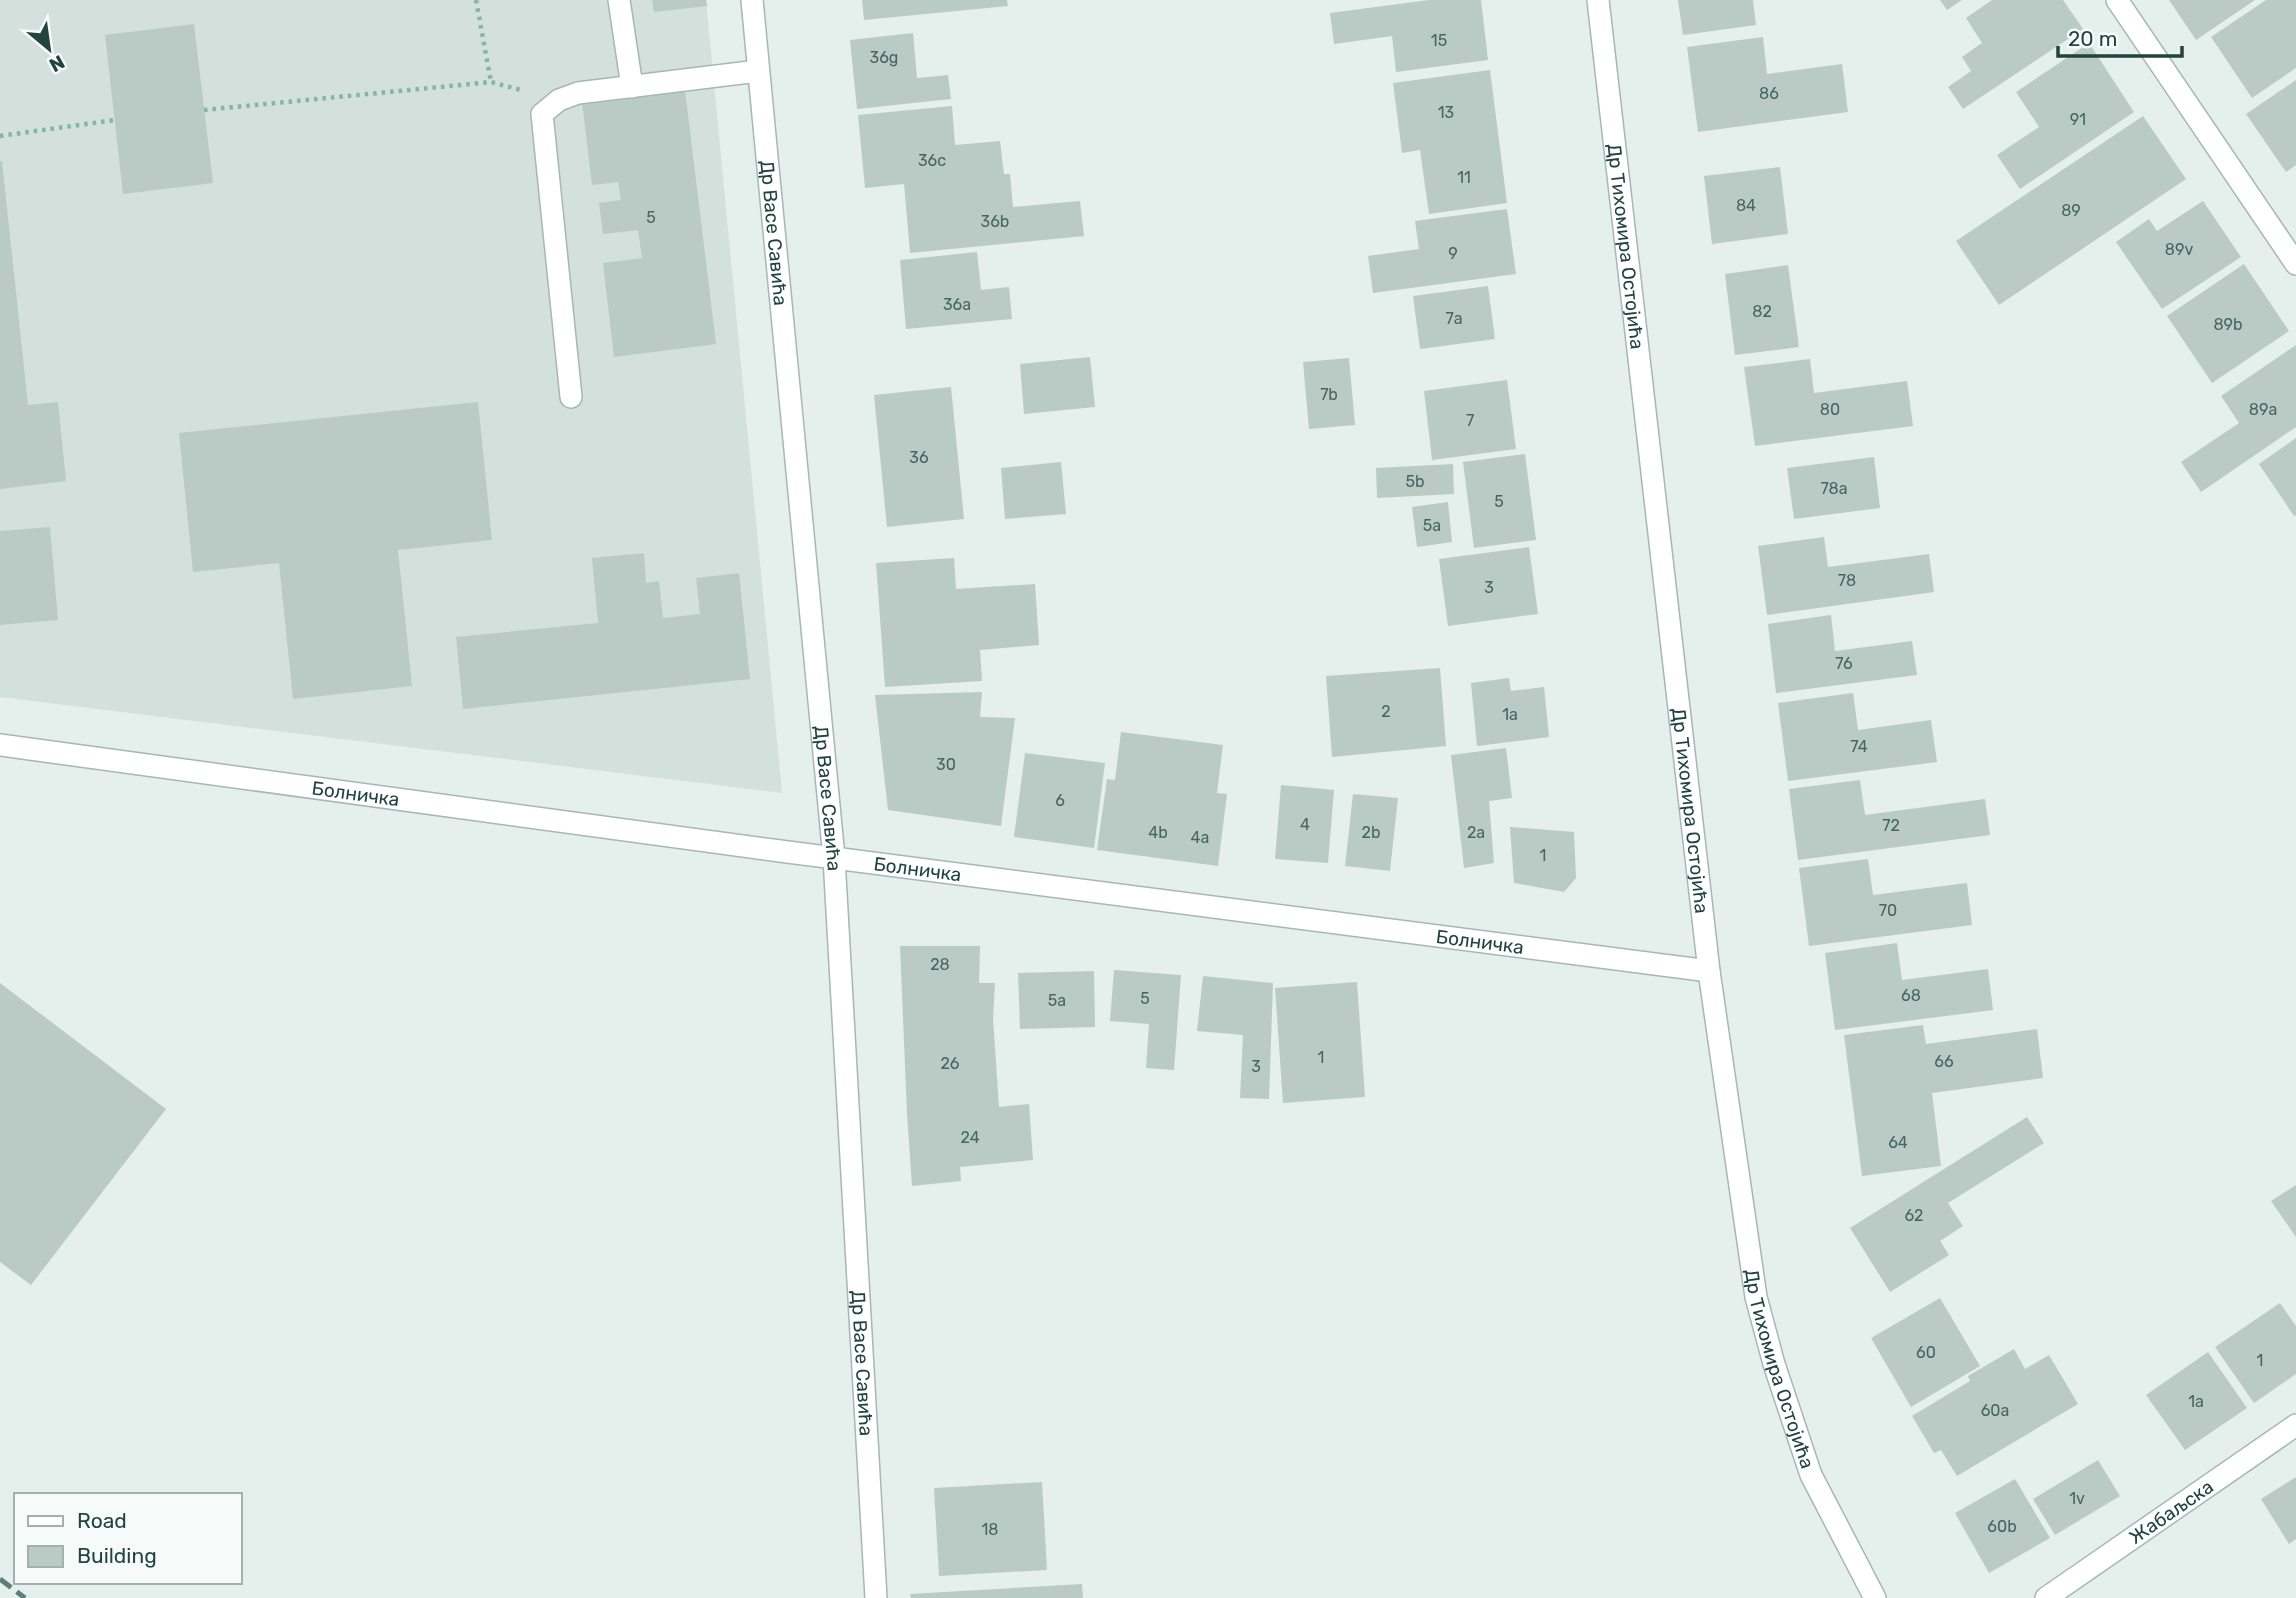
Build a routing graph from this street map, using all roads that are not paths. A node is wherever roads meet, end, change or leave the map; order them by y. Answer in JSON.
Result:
{"nodes":[{"id":1,"x":619,"y":0,"type":"edge"},
{"id":2,"x":752,"y":0,"type":"edge"},
{"id":3,"x":1598,"y":0,"type":"edge"},
{"id":4,"x":2118,"y":0,"type":"edge"},
{"id":5,"x":758,"y":71,"type":"junction"},
{"id":6,"x":632,"y":86,"type":"junction"},
{"id":7,"x":2296,"y":264,"type":"edge"},
{"id":8,"x":571,"y":397,"type":"dead end"},
{"id":9,"x":0,"y":745,"type":"edge"},
{"id":10,"x":834,"y":858,"type":"junction"},
{"id":11,"x":1709,"y":971,"type":"junction"},
{"id":12,"x":2296,"y":1425,"type":"edge"},
{"id":13,"x":877,"y":1598,"type":"edge"},
{"id":14,"x":1875,"y":1598,"type":"edge"},
{"id":15,"x":2046,"y":1598,"type":"edge"}],
"edges":[{"from":1,"to":6,"type":"street"},
{"from":2,"to":5,"type":"street","name":"Др Васе Савића"},
{"from":3,"to":11,"type":"street","name":"Др Тихомира Остојића"},
{"from":4,"to":7,"type":"street"},
{"from":5,"to":6,"type":"street"},
{"from":5,"to":10,"type":"street","name":"Др Васе Савића"},
{"from":6,"to":8,"type":"street"},
{"from":9,"to":10,"type":"street","name":"Болничка"},
{"from":10,"to":11,"type":"street","name":"Болничка"},
{"from":10,"to":13,"type":"street","name":"Др Васе Савића"},
{"from":11,"to":14,"type":"street","name":"Др Тихомира Остојића"},
{"from":12,"to":15,"type":"street","name":"Жабаљска"}]}
